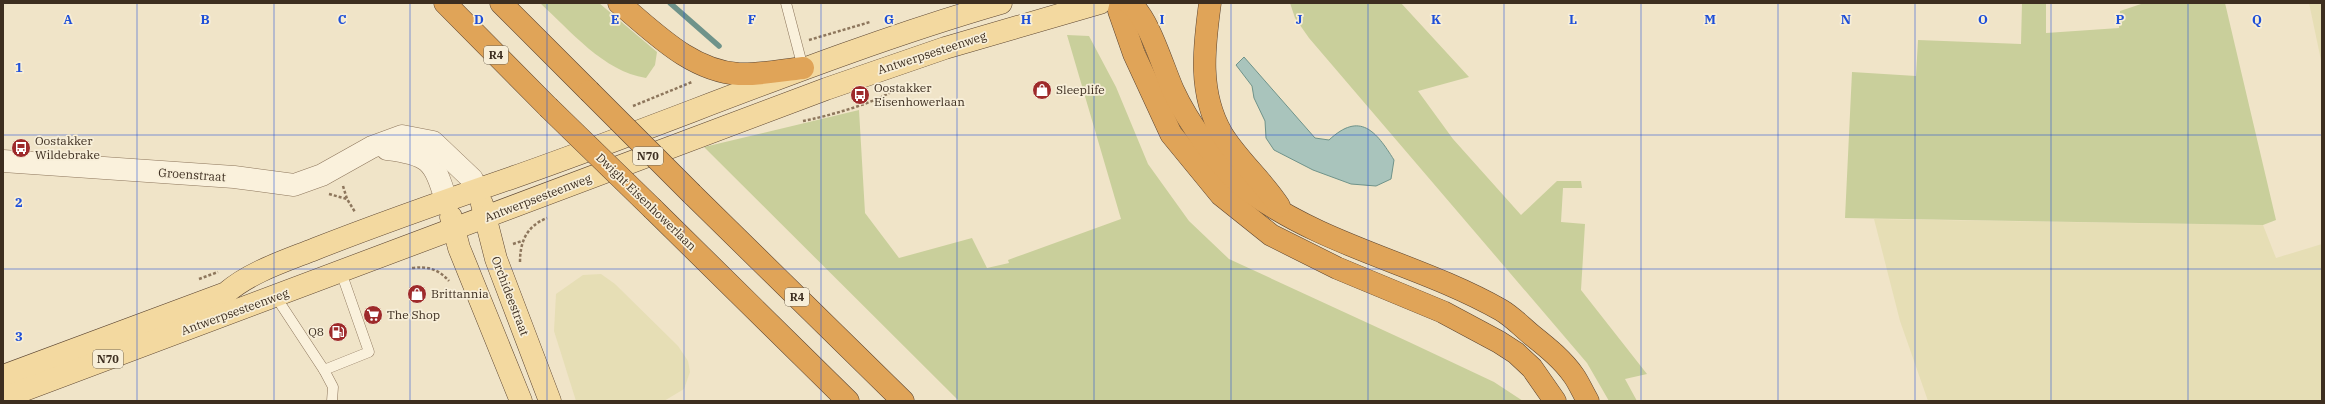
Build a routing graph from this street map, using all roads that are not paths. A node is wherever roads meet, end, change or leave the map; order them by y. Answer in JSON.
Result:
{"nodes":[{"id":1,"x":445,"y":3,"type":"edge"},
{"id":2,"x":501,"y":3,"type":"edge"},
{"id":3,"x":619,"y":3,"type":"edge"},
{"id":4,"x":786,"y":3,"type":"edge"},
{"id":5,"x":1001,"y":3,"type":"edge"},
{"id":6,"x":1100,"y":3,"type":"edge"},
{"id":7,"x":1121,"y":3,"type":"edge"},
{"id":8,"x":1129,"y":3,"type":"edge"},
{"id":9,"x":1210,"y":3,"type":"edge"},
{"id":10,"x":974,"y":7,"type":"edge"},
{"id":11,"x":803,"y":68,"type":"junction"},
{"id":12,"x":372,"y":147,"type":"junction"},
{"id":13,"x":3,"y":161,"type":"edge"},
{"id":14,"x":477,"y":190,"type":"junction"},
{"id":15,"x":446,"y":200,"type":"junction"},
{"id":16,"x":1285,"y":215,"type":"junction"},
{"id":17,"x":486,"y":218,"type":"junction"},
{"id":18,"x":454,"y":230,"type":"junction"},
{"id":19,"x":341,"y":272,"type":"junction"},
{"id":20,"x":276,"y":297,"type":"junction"},
{"id":21,"x":810,"y":363,"type":"junction"},
{"id":22,"x":324,"y":370,"type":"junction"},
{"id":23,"x":3,"y":376,"type":"edge"},
{"id":24,"x":3,"y":398,"type":"edge"},
{"id":25,"x":332,"y":401,"type":"edge"},
{"id":26,"x":521,"y":401,"type":"edge"},
{"id":27,"x":550,"y":401,"type":"edge"},
{"id":28,"x":833,"y":401,"type":"edge"},
{"id":29,"x":848,"y":401,"type":"edge"},
{"id":30,"x":903,"y":401,"type":"edge"},
{"id":31,"x":1555,"y":401,"type":"edge"},
{"id":32,"x":1588,"y":401,"type":"edge"}],
"edges":[{"from":1,"to":21,"type":"highway","name":"Dwight Eisenhowerlaan","number":"R4","bridge":true},
{"from":2,"to":30,"type":"highway","number":"R4","bridge":true},
{"from":3,"to":11,"type":"highway"},
{"from":4,"to":11,"type":"lane"},
{"from":5,"to":10,"type":"main road","name":"Antwerpsesteenweg","number":"N70"},
{"from":6,"to":17,"type":"main road","name":"Antwerpsesteenweg","number":"N70"},
{"from":7,"to":31,"type":"highway"},
{"from":8,"to":16,"type":"highway"},
{"from":9,"to":16,"type":"highway"},
{"from":10,"to":11,"type":"main road","name":"Antwerpsesteenweg","number":"N70"},
{"from":11,"to":14,"type":"main road","name":"Antwerpsesteenweg","number":"N70"},
{"from":12,"to":13,"type":"street","name":"Groenstraat"},
{"from":12,"to":14,"type":"street","name":"Groenstraat"},
{"from":12,"to":15,"type":"street"},
{"from":14,"to":15,"type":"main road","name":"Antwerpsesteenweg","number":"N70"},
{"from":14,"to":17,"type":"main road","name":"Orchideestraat"},
{"from":15,"to":18,"type":"main road"},
{"from":15,"to":23,"type":"main road","name":"Antwerpsesteenweg","number":"N70"},
{"from":16,"to":32,"type":"highway"},
{"from":17,"to":18,"type":"main road","name":"Antwerpsesteenweg","number":"N70"},
{"from":17,"to":27,"type":"main road","name":"Orchideestraat"},
{"from":18,"to":19,"type":"main road","name":"Antwerpsesteenweg","number":"N70"},
{"from":18,"to":26,"type":"main road"},
{"from":19,"to":20,"type":"main road","name":"Antwerpsesteenweg","number":"N70"},
{"from":19,"to":22,"type":"lane"},
{"from":20,"to":22,"type":"lane"},
{"from":20,"to":24,"type":"main road","name":"Antwerpsesteenweg","number":"N70"},
{"from":21,"to":28,"type":"highway"},
{"from":21,"to":29,"type":"highway","name":"Dwight Eisenhowerlaan","number":"R4"},
{"from":22,"to":25,"type":"lane"}]}
